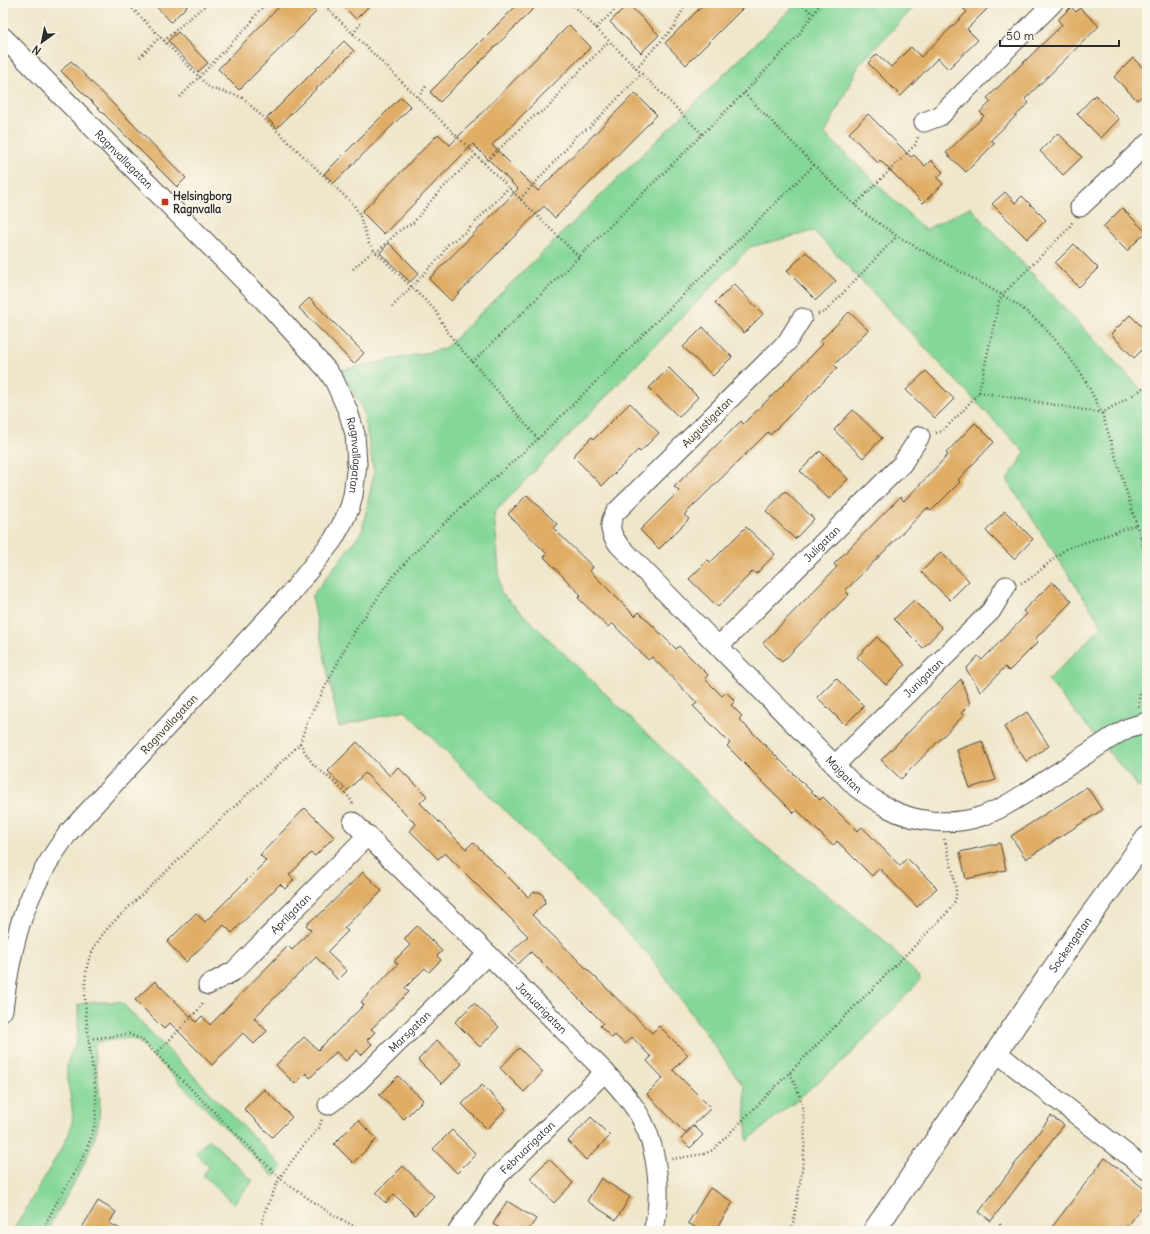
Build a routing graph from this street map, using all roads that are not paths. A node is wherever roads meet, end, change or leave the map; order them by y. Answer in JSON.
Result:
{"nodes":[{"id":1,"x":1053,"y":3,"type":"edge"},
{"id":2,"x":3,"y":37,"type":"edge"},
{"id":3,"x":924,"y":122,"type":"road end"},
{"id":4,"x":1147,"y":144,"type":"edge"},
{"id":5,"x":1080,"y":207,"type":"road end"},
{"id":6,"x":802,"y":318,"type":"road end"},
{"id":7,"x":920,"y":436,"type":"road end"},
{"id":8,"x":610,"y":525,"type":"joint"},
{"id":9,"x":1006,"y":586,"type":"road end"},
{"id":10,"x":719,"y":646,"type":"junction"},
{"id":11,"x":1144,"y":722,"type":"edge"},
{"id":12,"x":836,"y":765,"type":"junction"},
{"id":13,"x":353,"y":822,"type":"road end"},
{"id":14,"x":368,"y":835,"type":"junction"},
{"id":15,"x":1147,"y":838,"type":"edge"},
{"id":16,"x":488,"y":954,"type":"junction"},
{"id":17,"x":208,"y":985,"type":"road end"},
{"id":18,"x":3,"y":1010,"type":"edge"},
{"id":19,"x":996,"y":1052,"type":"junction"},
{"id":20,"x":605,"y":1072,"type":"junction"},
{"id":21,"x":328,"y":1105,"type":"road end"},
{"id":22,"x":1147,"y":1170,"type":"edge"},
{"id":23,"x":458,"y":1231,"type":"edge"},
{"id":24,"x":653,"y":1231,"type":"edge"},
{"id":25,"x":874,"y":1231,"type":"edge"}],
"edges":[{"from":1,"to":3,"type":"street"},
{"from":2,"to":18,"type":"street","name":"Ragnvallagatan"},
{"from":4,"to":5,"type":"street"},
{"from":6,"to":8,"type":"street","name":"Augustigatan"},
{"from":7,"to":10,"type":"street","name":"Juligatan"},
{"from":8,"to":10,"type":"street","name":"Majgatan"},
{"from":9,"to":12,"type":"street","name":"Junigatan"},
{"from":10,"to":12,"type":"street","name":"Majgatan"},
{"from":11,"to":12,"type":"street","name":"Majgatan"},
{"from":13,"to":14,"type":"street","name":"Januarigatan"},
{"from":14,"to":16,"type":"street","name":"Januarigatan"},
{"from":14,"to":17,"type":"street","name":"Aprilgatan"},
{"from":15,"to":19,"type":"street","name":"Sockengatan"},
{"from":16,"to":20,"type":"street","name":"Januarigatan"},
{"from":16,"to":21,"type":"street","name":"Marsgatan"},
{"from":19,"to":22,"type":"street"},
{"from":19,"to":25,"type":"street","name":"Sockengatan"},
{"from":20,"to":23,"type":"street","name":"Februarigatan"},
{"from":20,"to":24,"type":"street","name":"Januarigatan"}]}
